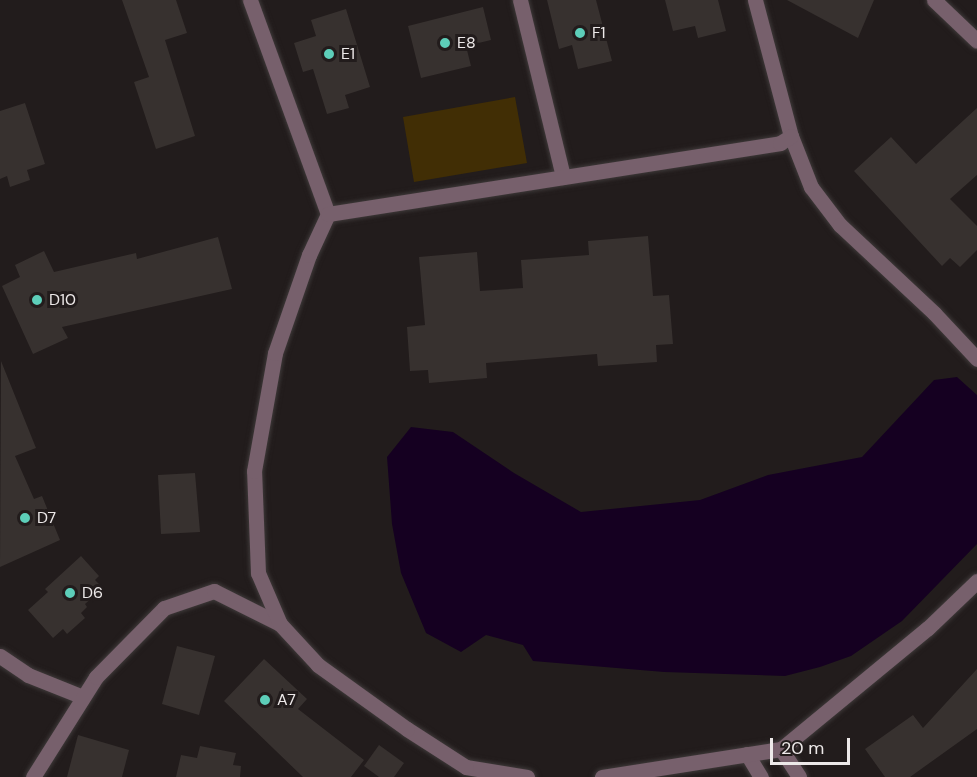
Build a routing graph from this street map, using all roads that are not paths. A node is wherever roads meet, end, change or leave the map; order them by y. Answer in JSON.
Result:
{"nodes":[{"id":1,"x":250,"y":0,"type":"edge"},
{"id":2,"x":520,"y":0,"type":"edge"},
{"id":3,"x":755,"y":0,"type":"edge"},
{"id":4,"x":934,"y":0,"type":"edge"},
{"id":5,"x":977,"y":41,"type":"edge"},
{"id":6,"x":791,"y":136,"type":"junction"},
{"id":7,"x":563,"y":177,"type":"junction"},
{"id":8,"x":327,"y":214,"type":"junction"},
{"id":9,"x":977,"y":359,"type":"edge"},
{"id":10,"x":977,"y":581,"type":"edge"},
{"id":11,"x":280,"y":624,"type":"junction"},
{"id":12,"x":0,"y":656,"type":"edge"},
{"id":13,"x":83,"y":697,"type":"junction"},
{"id":14,"x":781,"y":749,"type":"junction"},
{"id":15,"x":747,"y":754,"type":"junction"},
{"id":16,"x":33,"y":777,"type":"edge"},
{"id":17,"x":527,"y":777,"type":"edge"},
{"id":18,"x":602,"y":777,"type":"edge"},
{"id":19,"x":761,"y":777,"type":"edge"},
{"id":20,"x":799,"y":777,"type":"edge"}],
"edges":[{"from":1,"to":8,"type":"lane"},
{"from":2,"to":7,"type":"lane"},
{"from":3,"to":6,"type":"lane"},
{"from":4,"to":5,"type":"lane"},
{"from":6,"to":7,"type":"lane"},
{"from":6,"to":9,"type":"lane"},
{"from":7,"to":8,"type":"lane"},
{"from":8,"to":11,"type":"lane"},
{"from":10,"to":14,"type":"lane"},
{"from":11,"to":13,"type":"lane"},
{"from":11,"to":17,"type":"lane"},
{"from":12,"to":13,"type":"lane"},
{"from":13,"to":16,"type":"lane"},
{"from":14,"to":15,"type":"lane"},
{"from":14,"to":20,"type":"lane"},
{"from":15,"to":18,"type":"lane"},
{"from":15,"to":19,"type":"lane"}]}
